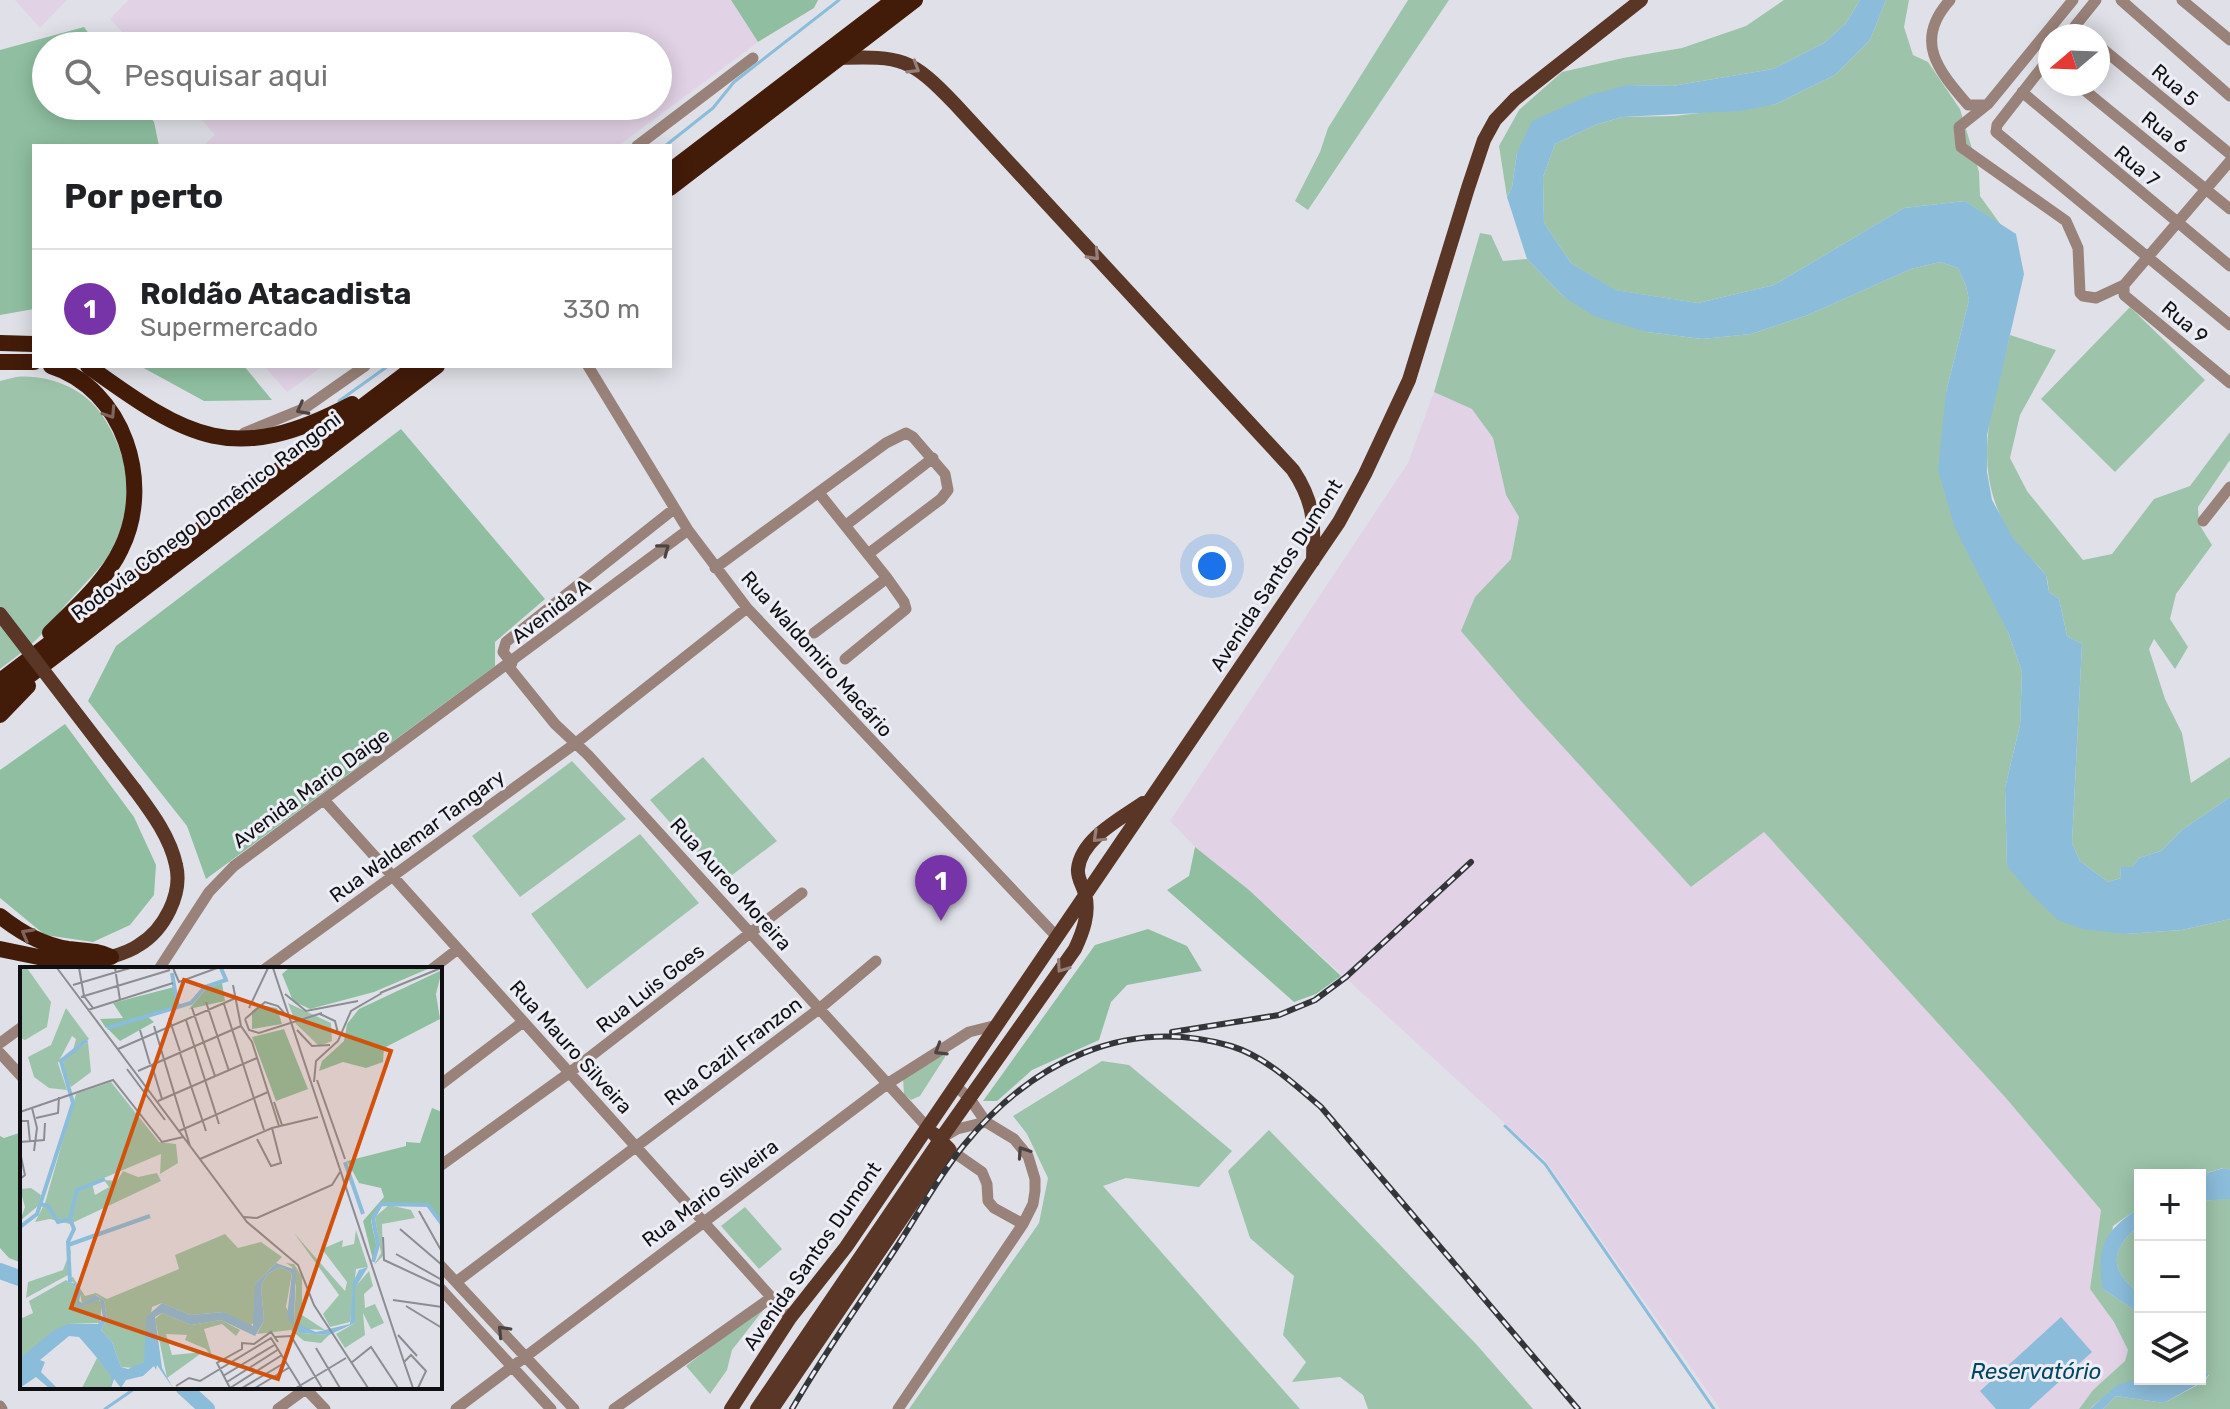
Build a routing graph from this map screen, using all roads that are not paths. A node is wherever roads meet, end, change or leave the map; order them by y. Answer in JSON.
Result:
{"nodes":[{"id":1,"x":894,"y":0,"type":"edge"},
{"id":2,"x":915,"y":0,"type":"edge"},
{"id":3,"x":1641,"y":0,"type":"edge"},
{"id":4,"x":1950,"y":0,"type":"edge"},
{"id":5,"x":2073,"y":0,"type":"edge"},
{"id":6,"x":2096,"y":0,"type":"edge"},
{"id":7,"x":2121,"y":0,"type":"edge"},
{"id":8,"x":2182,"y":0,"type":"edge"},
{"id":9,"x":2077,"y":24,"type":"edge"},
{"id":10,"x":2230,"y":40,"type":"edge"},
{"id":11,"x":2110,"y":55,"type":"edge"},
{"id":12,"x":753,"y":58,"type":"dead end"},
{"id":13,"x":839,"y":58,"type":"junction"},
{"id":14,"x":2038,"y":73,"type":"edge"},
{"id":15,"x":2022,"y":92,"type":"junction"},
{"id":16,"x":2092,"y":96,"type":"edge"},
{"id":17,"x":2230,"y":96,"type":"edge"},
{"id":18,"x":1988,"y":104,"type":"junction"},
{"id":19,"x":672,"y":119,"type":"edge"},
{"id":20,"x":671,"y":120,"type":"edge"},
{"id":21,"x":640,"y":144,"type":"edge"},
{"id":22,"x":2230,"y":154,"type":"edge"},
{"id":23,"x":2230,"y":161,"type":"edge"},
{"id":24,"x":672,"y":169,"type":"edge"},
{"id":25,"x":672,"y":186,"type":"edge"},
{"id":26,"x":2207,"y":190,"type":"junction"},
{"id":27,"x":2230,"y":209,"type":"edge"},
{"id":28,"x":2177,"y":223,"type":"junction"},
{"id":29,"x":2148,"y":257,"type":"junction"},
{"id":30,"x":2230,"y":266,"type":"edge"},
{"id":31,"x":2124,"y":285,"type":"junction"},
{"id":32,"x":2230,"y":325,"type":"edge"},
{"id":33,"x":0,"y":343,"type":"edge"},
{"id":34,"x":32,"y":344,"type":"edge"},
{"id":35,"x":0,"y":362,"type":"edge"},
{"id":36,"x":32,"y":362,"type":"edge"},
{"id":37,"x":56,"y":368,"type":"edge"},
{"id":38,"x":91,"y":368,"type":"edge"},
{"id":39,"x":362,"y":368,"type":"edge"},
{"id":40,"x":413,"y":368,"type":"edge"},
{"id":41,"x":434,"y":368,"type":"edge"},
{"id":42,"x":589,"y":368,"type":"edge"},
{"id":43,"x":2230,"y":383,"type":"edge"},
{"id":44,"x":389,"y":386,"type":"junction"},
{"id":45,"x":230,"y":439,"type":"junction"},
{"id":46,"x":933,"y":458,"type":"junction"},
{"id":47,"x":2230,"y":487,"type":"edge"},
{"id":48,"x":819,"y":493,"type":"junction"},
{"id":49,"x":674,"y":509,"type":"junction"},
{"id":50,"x":2203,"y":521,"type":"dead end"},
{"id":51,"x":846,"y":525,"type":"junction"},
{"id":52,"x":688,"y":530,"type":"junction"},
{"id":53,"x":868,"y":554,"type":"junction"},
{"id":54,"x":610,"y":560,"type":"junction"},
{"id":55,"x":1313,"y":561,"type":"junction"},
{"id":56,"x":715,"y":568,"type":"junction"},
{"id":57,"x":624,"y":578,"type":"junction"},
{"id":58,"x":887,"y":578,"type":"junction"},
{"id":59,"x":567,"y":594,"type":"junction"},
{"id":60,"x":747,"y":608,"type":"junction"},
{"id":61,"x":581,"y":611,"type":"junction"},
{"id":62,"x":0,"y":614,"type":"edge"},
{"id":63,"x":814,"y":633,"type":"dead end"},
{"id":64,"x":845,"y":659,"type":"dead end"},
{"id":65,"x":510,"y":665,"type":"junction"},
{"id":66,"x":24,"y":671,"type":"junction"},
{"id":67,"x":0,"y":681,"type":"edge"},
{"id":68,"x":0,"y":698,"type":"edge"},
{"id":69,"x":0,"y":715,"type":"edge"},
{"id":70,"x":576,"y":743,"type":"junction"},
{"id":71,"x":1150,"y":798,"type":"junction"},
{"id":72,"x":325,"y":801,"type":"junction"},
{"id":73,"x":391,"y":877,"type":"junction"},
{"id":74,"x":802,"y":893,"type":"dead end"},
{"id":75,"x":1086,"y":895,"type":"junction"},
{"id":76,"x":0,"y":916,"type":"edge"},
{"id":77,"x":751,"y":933,"type":"junction"},
{"id":78,"x":1057,"y":937,"type":"junction"},
{"id":79,"x":0,"y":949,"type":"edge"},
{"id":80,"x":458,"y":949,"type":"junction"},
{"id":81,"x":111,"y":957,"type":"junction"},
{"id":82,"x":876,"y":961,"type":"dead end"},
{"id":83,"x":160,"y":967,"type":"edge"},
{"id":84,"x":268,"y":967,"type":"edge"},
{"id":85,"x":435,"y":967,"type":"edge"},
{"id":86,"x":819,"y":1009,"type":"junction"},
{"id":87,"x":523,"y":1022,"type":"junction"},
{"id":88,"x":997,"y":1025,"type":"junction"},
{"id":89,"x":20,"y":1028,"type":"edge"},
{"id":90,"x":0,"y":1043,"type":"edge"},
{"id":91,"x":0,"y":1053,"type":"edge"},
{"id":92,"x":569,"y":1073,"type":"junction"},
{"id":93,"x":20,"y":1075,"type":"edge"},
{"id":94,"x":442,"y":1083,"type":"edge"},
{"id":95,"x":887,"y":1084,"type":"junction"},
{"id":96,"x":956,"y":1086,"type":"junction"},
{"id":97,"x":970,"y":1099,"type":"junction"},
{"id":98,"x":986,"y":1122,"type":"junction"},
{"id":99,"x":927,"y":1127,"type":"junction"},
{"id":100,"x":944,"y":1145,"type":"junction"},
{"id":101,"x":637,"y":1146,"type":"junction"},
{"id":102,"x":442,"y":1165,"type":"edge"},
{"id":103,"x":703,"y":1221,"type":"junction"},
{"id":104,"x":1023,"y":1224,"type":"junction"},
{"id":105,"x":442,"y":1267,"type":"edge"},
{"id":106,"x":456,"y":1282,"type":"junction"},
{"id":107,"x":442,"y":1290,"type":"edge"},
{"id":108,"x":772,"y":1297,"type":"junction"},
{"id":109,"x":790,"y":1318,"type":"junction"},
{"id":110,"x":526,"y":1355,"type":"junction"},
{"id":111,"x":514,"y":1366,"type":"junction"},
{"id":112,"x":305,"y":1389,"type":"edge"},
{"id":113,"x":307,"y":1389,"type":"edge"},
{"id":114,"x":278,"y":1409,"type":"edge"},
{"id":115,"x":325,"y":1409,"type":"edge"},
{"id":116,"x":456,"y":1409,"type":"edge"},
{"id":117,"x":551,"y":1409,"type":"edge"},
{"id":118,"x":574,"y":1409,"type":"edge"},
{"id":119,"x":614,"y":1409,"type":"edge"},
{"id":120,"x":731,"y":1409,"type":"edge"},
{"id":121,"x":757,"y":1409,"type":"edge"},
{"id":122,"x":772,"y":1409,"type":"edge"},
{"id":123,"x":898,"y":1409,"type":"edge"}],
"edges":[{"from":1,"to":24,"type":"highway"},
{"from":2,"to":13,"type":"highway"},
{"from":3,"to":55,"type":"main road","name":"Avenida Santos Dumont"},
{"from":4,"to":18,"type":"street"},
{"from":5,"to":18,"type":"street"},
{"from":6,"to":9,"type":"street"},
{"from":7,"to":17,"type":"street"},
{"from":8,"to":10,"type":"street"},
{"from":11,"to":22,"type":"street","name":"Rua 5"},
{"from":12,"to":19,"type":"street"},
{"from":13,"to":25,"type":"highway"},
{"from":13,"to":55,"type":"main road","one_way":true},
{"from":14,"to":15,"type":"street"},
{"from":15,"to":28,"type":"street","name":"Rua 7"},
{"from":15,"to":29,"type":"street"},
{"from":16,"to":26,"type":"street","name":"Rua 6"},
{"from":18,"to":31,"type":"street"},
{"from":20,"to":21,"type":"street"},
{"from":23,"to":26,"type":"street"},
{"from":26,"to":27,"type":"street","name":"Rua 6"},
{"from":26,"to":28,"type":"street"},
{"from":28,"to":29,"type":"street"},
{"from":28,"to":30,"type":"street","name":"Rua 7"},
{"from":29,"to":31,"type":"street"},
{"from":29,"to":32,"type":"street"},
{"from":31,"to":43,"type":"street","name":"Rua 9"},
{"from":33,"to":34,"type":"highway"},
{"from":35,"to":36,"type":"highway"},
{"from":37,"to":66,"type":"highway","one_way":true},
{"from":38,"to":45,"type":"highway"},
{"from":39,"to":45,"type":"street","one_way":true},
{"from":40,"to":44,"type":"highway","name":"Rodovia Cônego Domênico Rangoni"},
{"from":41,"to":66,"type":"highway","name":"Rodovia Cônego Domênico Rangoni"},
{"from":42,"to":49,"type":"street","name":"Rua Waldomiro Macário"},
{"from":44,"to":45,"type":"highway"},
{"from":44,"to":66,"type":"highway","name":"Rodovia Cônego Domênico Rangoni"},
{"from":46,"to":48,"type":"street"},
{"from":46,"to":51,"type":"street"},
{"from":46,"to":53,"type":"street"},
{"from":47,"to":50,"type":"street"},
{"from":48,"to":51,"type":"street"},
{"from":48,"to":56,"type":"street"},
{"from":49,"to":52,"type":"street","name":"Rua Waldomiro Macário"},
{"from":49,"to":54,"type":"street","name":"Avenida A"},
{"from":51,"to":53,"type":"street"},
{"from":52,"to":56,"type":"street","name":"Rua Waldomiro Macário"},
{"from":57,"to":52,"type":"street","name":"Avenida A","one_way":true},
{"from":53,"to":58,"type":"street"},
{"from":54,"to":57,"type":"street"},
{"from":54,"to":59,"type":"street","name":"Avenida A"},
{"from":55,"to":71,"type":"main road","name":"Avenida Santos Dumont"},
{"from":56,"to":60,"type":"street","name":"Rua Waldomiro Macário"},
{"from":57,"to":61,"type":"street","name":"Avenida A"},
{"from":58,"to":63,"type":"street"},
{"from":58,"to":64,"type":"street"},
{"from":59,"to":61,"type":"street"},
{"from":59,"to":65,"type":"street","name":"Avenida A"},
{"from":60,"to":70,"type":"street","name":"Rua Waldemar Tangary"},
{"from":60,"to":78,"type":"street","name":"Rua Waldomiro Macário"},
{"from":61,"to":65,"type":"street","name":"Avenida A"},
{"from":62,"to":81,"type":"main road","bridge":true},
{"from":65,"to":70,"type":"street","name":"Rua Aureo Moreira"},
{"from":65,"to":72,"type":"street","name":"Avenida Mario Daige"},
{"from":66,"to":67,"type":"highway","name":"Rodovia Cônego Domênico Rangoni"},
{"from":66,"to":68,"type":"highway","name":"Rodovia Cônego Domênico Rangoni"},
{"from":66,"to":69,"type":"highway"},
{"from":70,"to":73,"type":"street","name":"Rua Waldemar Tangary"},
{"from":70,"to":77,"type":"street","name":"Rua Aureo Moreira"},
{"from":71,"to":75,"type":"main road","name":"Avenida Santos Dumont"},
{"from":71,"to":75,"type":"main road","one_way":true},
{"from":72,"to":73,"type":"street","name":"Rua Mauro Silveira"},
{"from":72,"to":83,"type":"street","name":"Avenida Mario Daige"},
{"from":73,"to":80,"type":"street","name":"Rua Mauro Silveira"},
{"from":73,"to":84,"type":"street","name":"Rua Waldemar Tangary"},
{"from":74,"to":77,"type":"street","name":"Rua Luis Goes"},
{"from":75,"to":78,"type":"main road","name":"Avenida Santos Dumont"},
{"from":75,"to":97,"type":"main road","one_way":true},
{"from":81,"to":76,"type":"highway","one_way":true},
{"from":77,"to":86,"type":"street","name":"Rua Aureo Moreira"},
{"from":77,"to":92,"type":"street","name":"Rua Luis Goes"},
{"from":78,"to":88,"type":"main road","name":"Avenida Santos Dumont"},
{"from":79,"to":81,"type":"highway"},
{"from":80,"to":85,"type":"street"},
{"from":80,"to":87,"type":"street","name":"Rua Mauro Silveira"},
{"from":82,"to":86,"type":"street","name":"Rua Cazil Franzon"},
{"from":86,"to":95,"type":"street","name":"Rua Aureo Moreira"},
{"from":86,"to":101,"type":"street","name":"Rua Cazil Franzon"},
{"from":87,"to":92,"type":"street","name":"Rua Mauro Silveira"},
{"from":87,"to":94,"type":"street"},
{"from":88,"to":95,"type":"street","name":"Rua Mario Silveira","one_way":true},
{"from":88,"to":96,"type":"main road","name":"Avenida Santos Dumont"},
{"from":89,"to":90,"type":"street"},
{"from":91,"to":93,"type":"street"},
{"from":92,"to":101,"type":"street","name":"Rua Mauro Silveira"},
{"from":92,"to":102,"type":"street","name":"Rua Luis Goes"},
{"from":95,"to":99,"type":"street","name":"Rua Aureo Moreira"},
{"from":95,"to":103,"type":"street","name":"Rua Mario Silveira"},
{"from":96,"to":97,"type":"street"},
{"from":96,"to":99,"type":"main road","name":"Avenida Santos Dumont"},
{"from":97,"to":98,"type":"street"},
{"from":97,"to":100,"type":"main road"},
{"from":98,"to":100,"type":"street"},
{"from":104,"to":98,"type":"street","one_way":true},
{"from":99,"to":100,"type":"main road"},
{"from":99,"to":109,"type":"main road","name":"Avenida Santos Dumont"},
{"from":100,"to":104,"type":"street"},
{"from":100,"to":121,"type":"main road","name":"Avenida Santos Dumont"},
{"from":100,"to":122,"type":"main road"},
{"from":101,"to":103,"type":"street","name":"Rua Mauro Silveira"},
{"from":101,"to":106,"type":"street","name":"Rua Cazil Franzon"},
{"from":103,"to":108,"type":"street","name":"Rua Mauro Silveira"},
{"from":103,"to":110,"type":"street","name":"Rua Mario Silveira"},
{"from":104,"to":123,"type":"street"},
{"from":105,"to":106,"type":"street"},
{"from":110,"to":106,"type":"street","one_way":true},
{"from":107,"to":111,"type":"street"},
{"from":108,"to":109,"type":"street","name":"Rua Mauro Silveira"},
{"from":108,"to":119,"type":"street"},
{"from":109,"to":120,"type":"main road","name":"Avenida Santos Dumont"},
{"from":110,"to":111,"type":"street","name":"Rua Mario Silveira"},
{"from":110,"to":118,"type":"street"},
{"from":111,"to":116,"type":"street","name":"Rua Mario Silveira"},
{"from":111,"to":117,"type":"street"},
{"from":112,"to":114,"type":"street"},
{"from":113,"to":115,"type":"street"}]}
